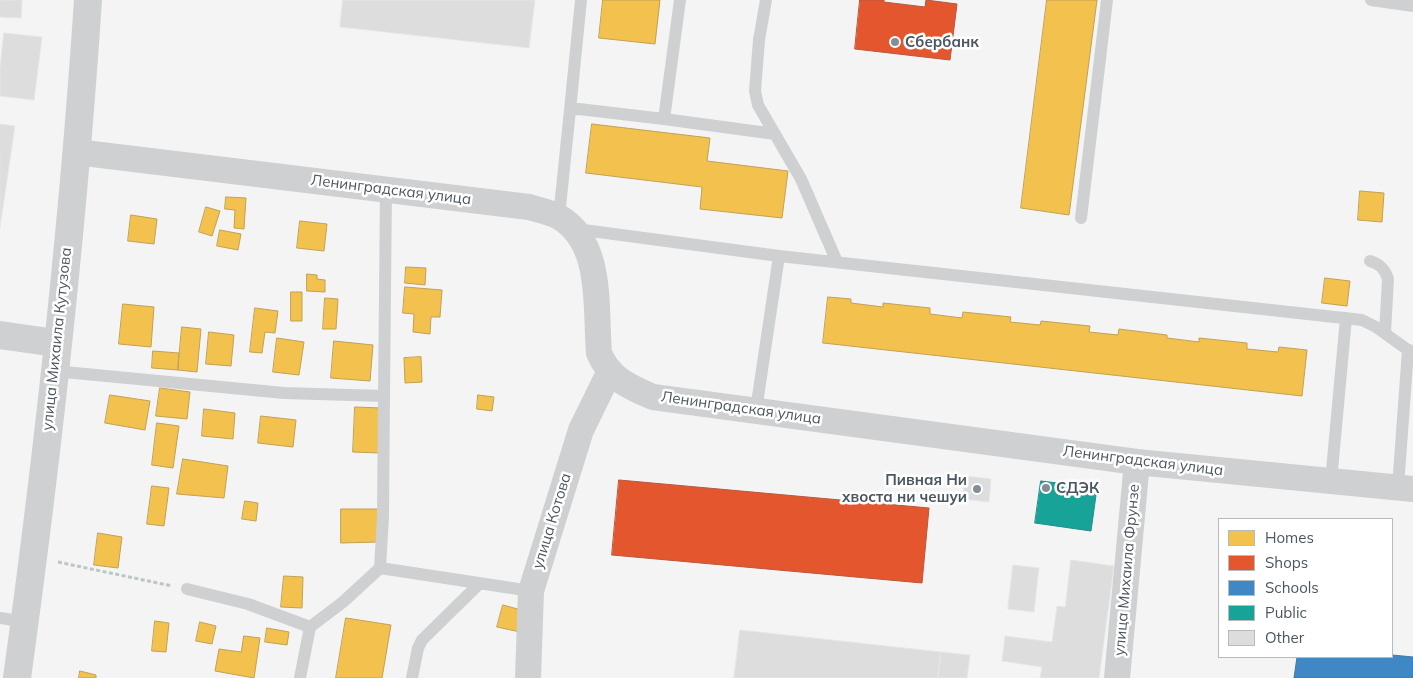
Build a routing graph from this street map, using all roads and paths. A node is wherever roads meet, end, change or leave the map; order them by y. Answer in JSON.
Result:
{"nodes":[{"id":1,"x":88,"y":0,"type":"edge"},
{"id":2,"x":581,"y":0,"type":"edge"},
{"id":3,"x":680,"y":0,"type":"edge"},
{"id":4,"x":766,"y":0,"type":"edge"},
{"id":5,"x":1107,"y":0,"type":"edge"},
{"id":6,"x":1371,"y":0,"type":"edge"},
{"id":7,"x":1413,"y":6,"type":"edge"},
{"id":8,"x":570,"y":110,"type":"junction"},
{"id":9,"x":664,"y":119,"type":"junction"},
{"id":10,"x":776,"y":134,"type":"junction"},
{"id":11,"x":76,"y":152,"type":"junction"},
{"id":12,"x":386,"y":188,"type":"junction"},
{"id":13,"x":1080,"y":218,"type":"dead end"},
{"id":14,"x":566,"y":223,"type":"junction"},
{"id":15,"x":779,"y":256,"type":"junction"},
{"id":16,"x":1370,"y":261,"type":"dead end"},
{"id":17,"x":837,"y":262,"type":"junction"},
{"id":18,"x":1346,"y":318,"type":"junction"},
{"id":19,"x":1384,"y":333,"type":"junction"},
{"id":20,"x":0,"y":335,"type":"edge"},
{"id":21,"x":56,"y":343,"type":"junction"},
{"id":22,"x":1411,"y":350,"type":"edge"},
{"id":23,"x":54,"y":371,"type":"junction"},
{"id":24,"x":610,"y":373,"type":"junction"},
{"id":25,"x":384,"y":396,"type":"junction"},
{"id":26,"x":756,"y":410,"type":"junction"},
{"id":27,"x":1136,"y":462,"type":"junction"},
{"id":28,"x":1331,"y":481,"type":"junction"},
{"id":29,"x":1405,"y":488,"type":"edge"},
{"id":30,"x":33,"y":557,"type":"junction"},
{"id":31,"x":380,"y":568,"type":"junction"},
{"id":32,"x":479,"y":584,"type":"junction"},
{"id":33,"x":187,"y":589,"type":"joint"},
{"id":34,"x":531,"y":591,"type":"junction"},
{"id":35,"x":12,"y":620,"type":"edge"},
{"id":36,"x":310,"y":627,"type":"junction"},
{"id":37,"x":17,"y":678,"type":"edge"},
{"id":38,"x":300,"y":678,"type":"edge"},
{"id":39,"x":412,"y":678,"type":"edge"},
{"id":40,"x":528,"y":678,"type":"edge"},
{"id":41,"x":1117,"y":678,"type":"edge"}],
"edges":[{"from":1,"to":11,"type":"street","name":"улица Михаила Кутузова"},
{"from":2,"to":8,"type":"lane"},
{"from":3,"to":9,"type":"lane"},
{"from":4,"to":10,"type":"lane"},
{"from":5,"to":13,"type":"lane"},
{"from":6,"to":7,"type":"lane"},
{"from":8,"to":9,"type":"lane"},
{"from":8,"to":14,"type":"lane"},
{"from":9,"to":10,"type":"lane"},
{"from":10,"to":17,"type":"lane"},
{"from":11,"to":12,"type":"street","name":"Ленинградская улица"},
{"from":11,"to":21,"type":"street","name":"улица Михаила Кутузова"},
{"from":12,"to":14,"type":"street","name":"Ленинградская улица"},
{"from":12,"to":25,"type":"lane"},
{"from":14,"to":15,"type":"lane"},
{"from":14,"to":24,"type":"street","name":"Ленинградская улица"},
{"from":15,"to":17,"type":"lane"},
{"from":15,"to":26,"type":"lane"},
{"from":16,"to":19,"type":"lane"},
{"from":17,"to":18,"type":"lane"},
{"from":18,"to":19,"type":"lane"},
{"from":18,"to":28,"type":"lane"},
{"from":19,"to":22,"type":"lane"},
{"from":20,"to":21,"type":"street"},
{"from":21,"to":23,"type":"street","name":"улица Михаила Кутузова"},
{"from":22,"to":29,"type":"lane"},
{"from":23,"to":25,"type":"lane"},
{"from":23,"to":30,"type":"street","name":"улица Михаила Кутузова"},
{"from":24,"to":26,"type":"street","name":"Ленинградская улица"},
{"from":24,"to":34,"type":"street","name":"улица Котова"},
{"from":25,"to":31,"type":"lane"},
{"from":26,"to":27,"type":"street","name":"Ленинградская улица"},
{"from":27,"to":28,"type":"street","name":"Ленинградская улица"},
{"from":27,"to":41,"type":"street","name":"улица Михаила Фрунзе"},
{"from":28,"to":29,"type":"street","name":"Ленинградская улица"},
{"from":30,"to":33,"type":"path"},
{"from":30,"to":35,"type":"street","name":"улица Михаила Кутузова"},
{"from":31,"to":32,"type":"lane"},
{"from":31,"to":36,"type":"lane"},
{"from":32,"to":34,"type":"lane"},
{"from":32,"to":39,"type":"lane"},
{"from":33,"to":36,"type":"lane"},
{"from":34,"to":40,"type":"street","name":"улица Котова"},
{"from":35,"to":37,"type":"street","name":"улица Михаила Кутузова"},
{"from":36,"to":38,"type":"lane"}]}
